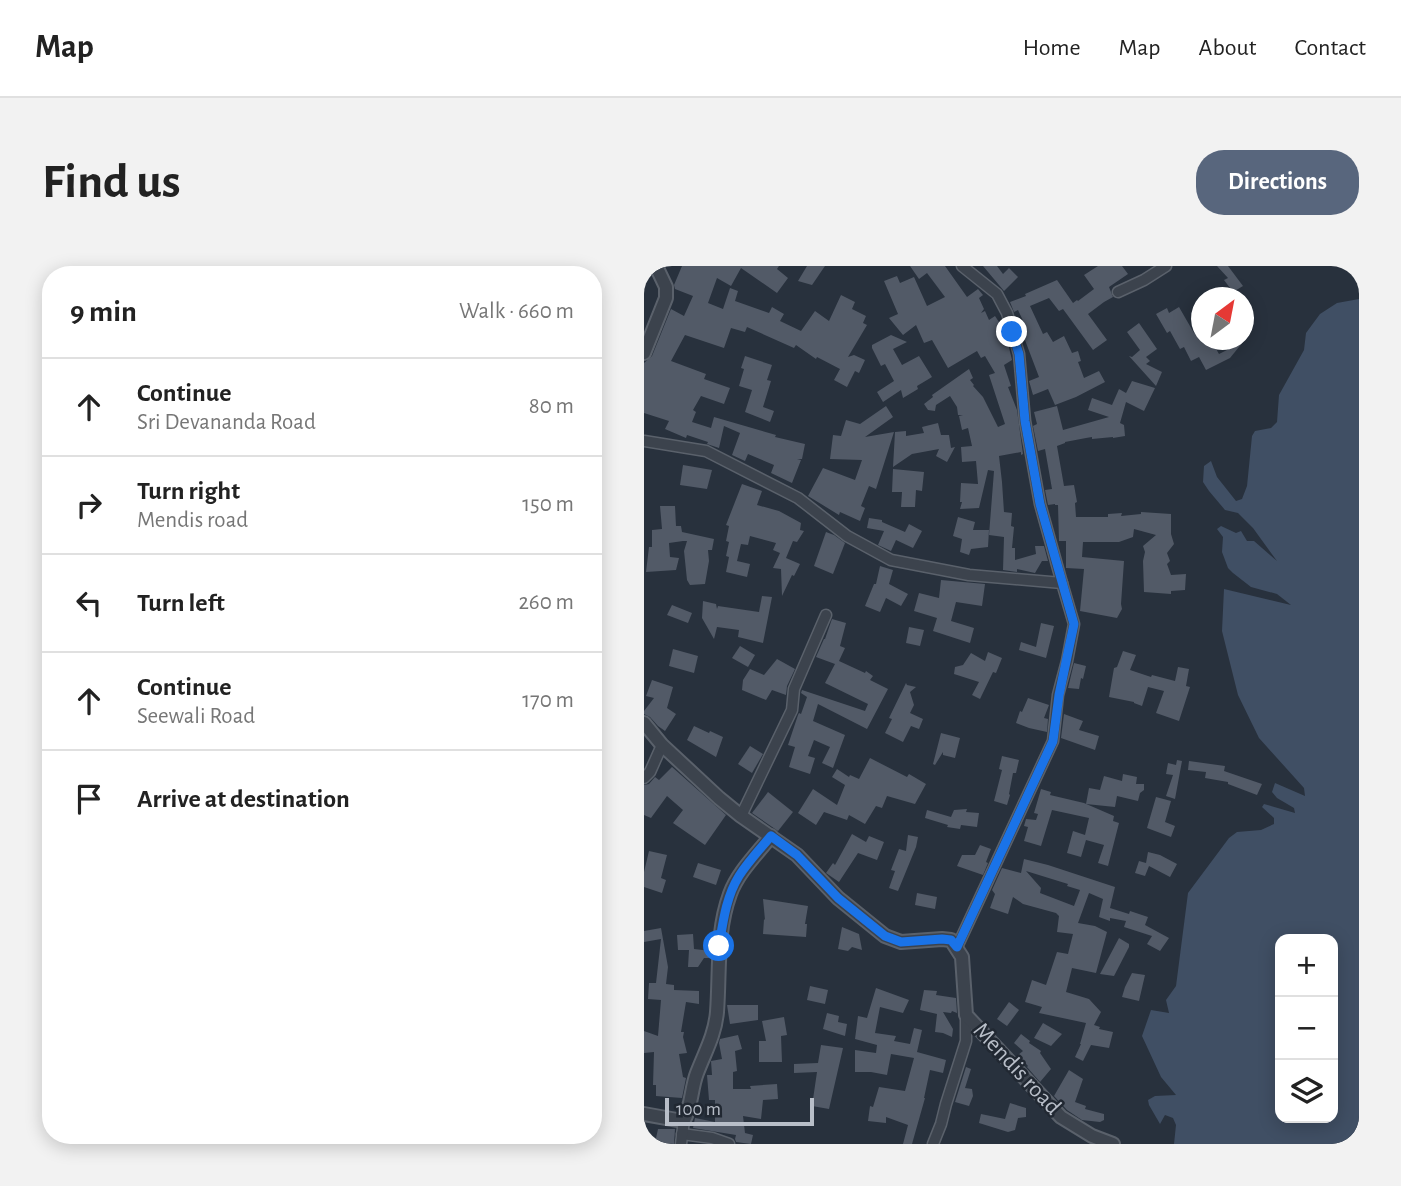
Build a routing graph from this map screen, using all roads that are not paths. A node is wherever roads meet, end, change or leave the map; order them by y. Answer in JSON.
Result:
{"nodes":[{"id":1,"x":656,"y":266,"type":"edge"},
{"id":2,"x":962,"y":266,"type":"edge"},
{"id":3,"x":1166,"y":266,"type":"edge"},
{"id":4,"x":1118,"y":292,"type":"dead end"},
{"id":5,"x":644,"y":353,"type":"edge"},
{"id":6,"x":644,"y":441,"type":"edge"},
{"id":7,"x":1062,"y":583,"type":"junction"},
{"id":8,"x":826,"y":615,"type":"dead end"},
{"id":9,"x":644,"y":723,"type":"edge"},
{"id":10,"x":662,"y":745,"type":"junction"},
{"id":11,"x":644,"y":778,"type":"edge"},
{"id":12,"x":741,"y":816,"type":"junction"},
{"id":13,"x":771,"y":836,"type":"junction"},
{"id":14,"x":957,"y":947,"type":"junction"},
{"id":15,"x":966,"y":1015,"type":"junction"},
{"id":16,"x":644,"y":1114,"type":"edge"},
{"id":17,"x":684,"y":1120,"type":"junction"},
{"id":18,"x":682,"y":1139,"type":"edge"},
{"id":19,"x":729,"y":1144,"type":"edge"},
{"id":20,"x":933,"y":1144,"type":"edge"},
{"id":21,"x":1113,"y":1144,"type":"edge"}],
"edges":[{"from":1,"to":5,"type":"street"},
{"from":2,"to":7,"type":"street"},
{"from":3,"to":4,"type":"street"},
{"from":6,"to":7,"type":"street"},
{"from":7,"to":14,"type":"street"},
{"from":8,"to":12,"type":"street"},
{"from":9,"to":10,"type":"street"},
{"from":10,"to":11,"type":"street"},
{"from":10,"to":12,"type":"street"},
{"from":12,"to":13,"type":"street"},
{"from":13,"to":14,"type":"street"},
{"from":13,"to":17,"type":"street"},
{"from":14,"to":15,"type":"street","name":"Mendis road"},
{"from":15,"to":20,"type":"street"},
{"from":15,"to":21,"type":"street","name":"Mendis road"},
{"from":16,"to":17,"type":"street"},
{"from":17,"to":18,"type":"street"},
{"from":18,"to":19,"type":"street"}]}
